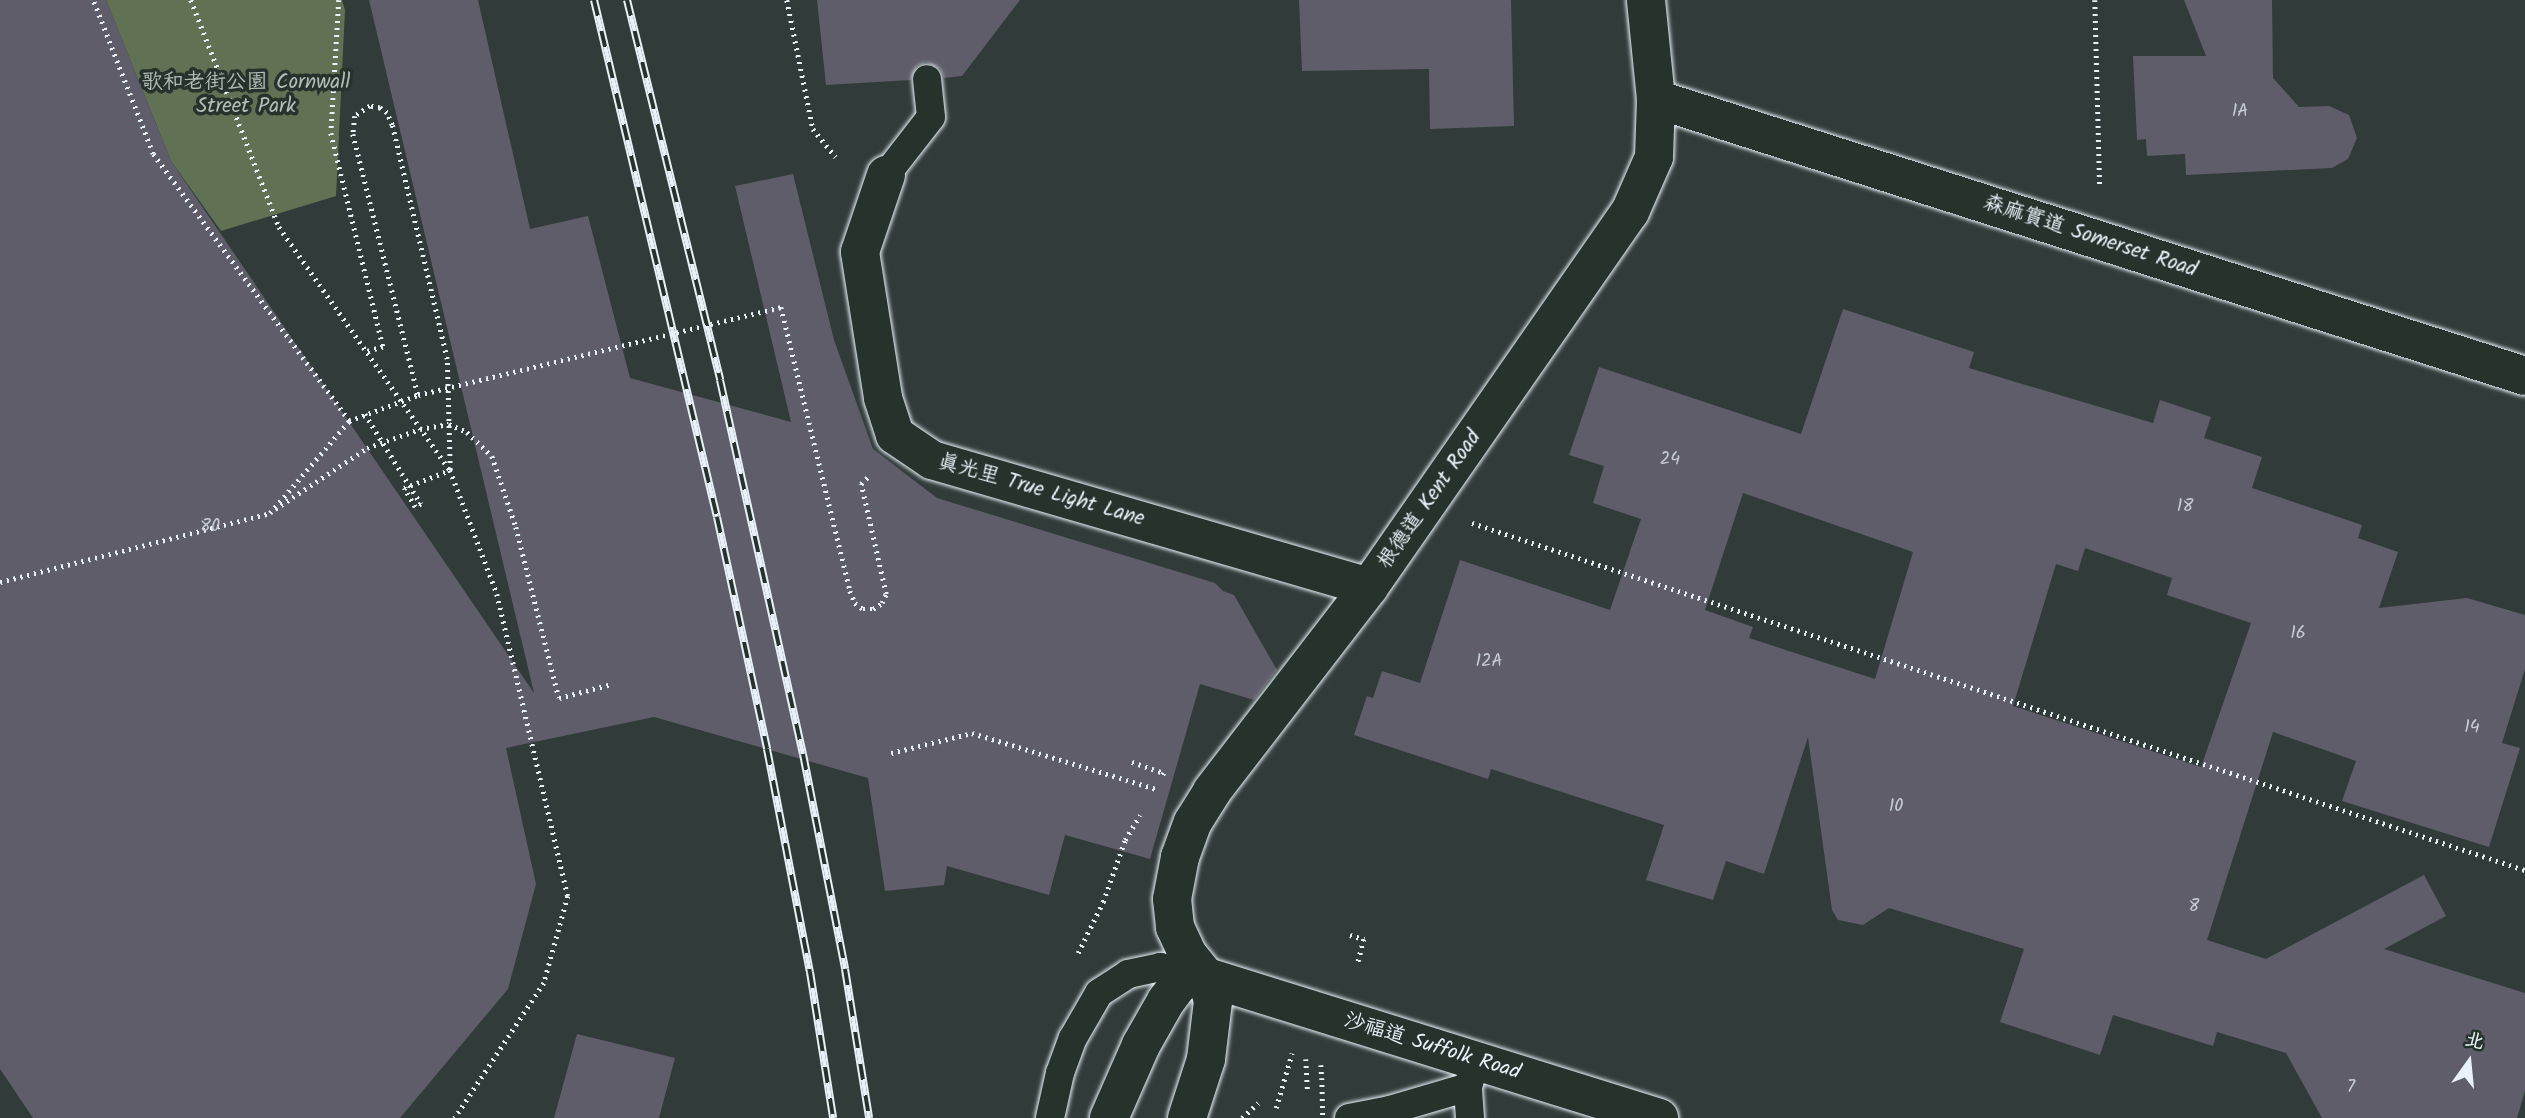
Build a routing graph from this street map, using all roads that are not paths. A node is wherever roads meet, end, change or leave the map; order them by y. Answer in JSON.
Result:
{"nodes":[{"id":1,"x":1646,"y":0,"type":"edge"},
{"id":2,"x":928,"y":79,"type":"dead end"},
{"id":3,"x":1656,"y":99,"type":"junction"},
{"id":4,"x":887,"y":176,"type":"joint"},
{"id":5,"x":2525,"y":376,"type":"edge"},
{"id":6,"x":1369,"y":587,"type":"junction"},
{"id":7,"x":1201,"y":975,"type":"junction"},
{"id":8,"x":1471,"y":1074,"type":"junction"},
{"id":9,"x":1049,"y":1118,"type":"edge"},
{"id":10,"x":1109,"y":1118,"type":"edge"},
{"id":11,"x":1187,"y":1118,"type":"edge"},
{"id":12,"x":1349,"y":1118,"type":"edge"},
{"id":13,"x":1419,"y":1118,"type":"edge"},
{"id":14,"x":1446,"y":1118,"type":"edge"},
{"id":15,"x":1470,"y":1118,"type":"edge"},
{"id":16,"x":1659,"y":1118,"type":"edge"}],
"edges":[{"from":1,"to":3,"type":"street","name":"根德道 Kent Road"},
{"from":2,"to":4,"type":"lane"},
{"from":3,"to":5,"type":"street","name":"森麻實道 Somerset Road"},
{"from":3,"to":6,"type":"street","name":"根德道 Kent Road"},
{"from":4,"to":6,"type":"street","name":"真光里 True Light Lane"},
{"from":6,"to":7,"type":"street","name":"根德道 Kent Road"},
{"from":7,"to":8,"type":"street","name":"沙福道 Suffolk Road"},
{"from":7,"to":9,"type":"lane"},
{"from":7,"to":10,"type":"street"},
{"from":7,"to":11,"type":"street"},
{"from":8,"to":12,"type":"lane"},
{"from":8,"to":13,"type":"lane"},
{"from":8,"to":14,"type":"lane"},
{"from":8,"to":15,"type":"lane"},
{"from":8,"to":16,"type":"street","name":"沙福道 Suffolk Road"}]}
